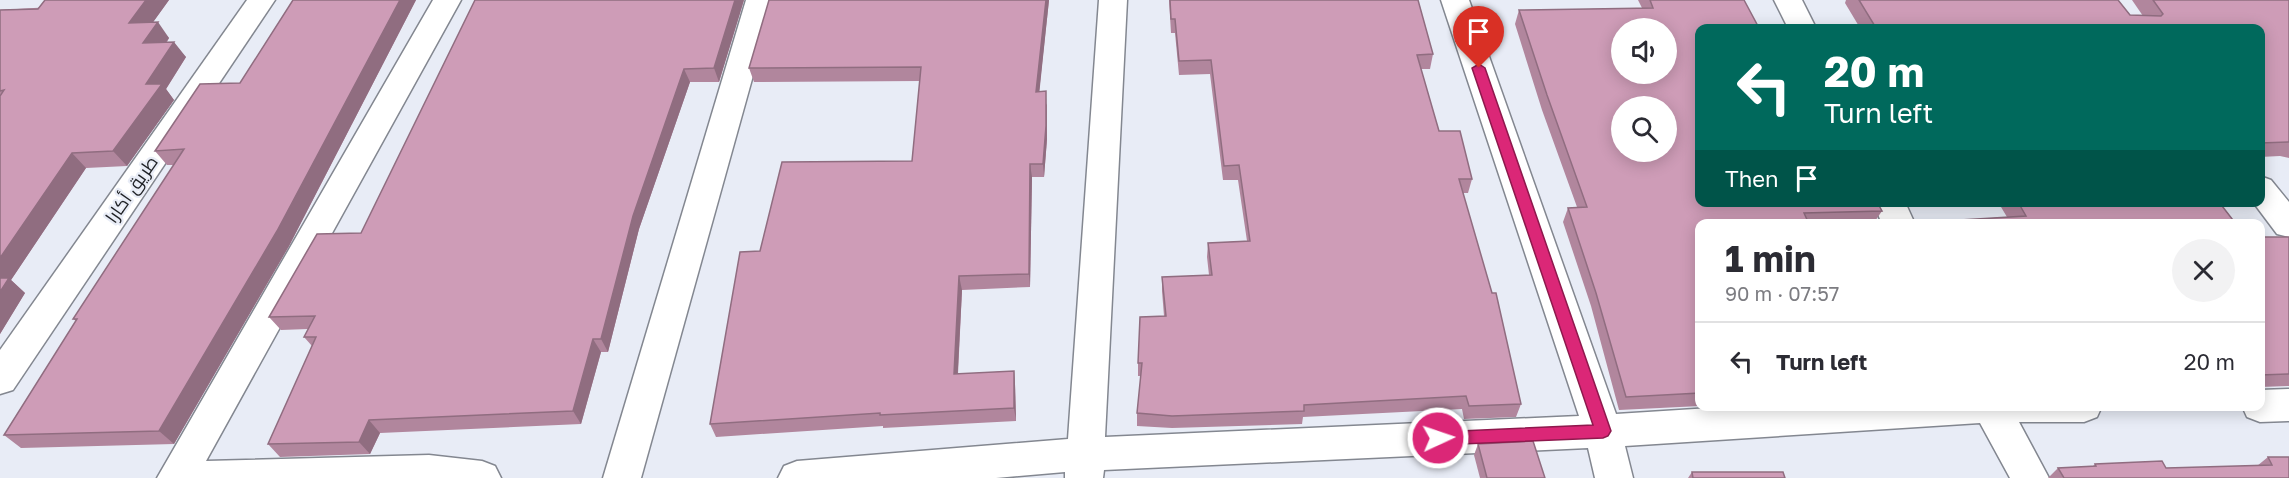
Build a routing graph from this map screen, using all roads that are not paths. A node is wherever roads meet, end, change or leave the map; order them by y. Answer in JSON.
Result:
{"nodes":[{"id":1,"x":261,"y":0,"type":"edge"},
{"id":2,"x":447,"y":0,"type":"edge"},
{"id":3,"x":760,"y":0,"type":"edge"},
{"id":4,"x":1113,"y":0,"type":"edge"},
{"id":5,"x":1455,"y":0,"type":"edge"},
{"id":6,"x":1788,"y":0,"type":"edge"},
{"id":7,"x":1800,"y":24,"type":"edge"},
{"id":8,"x":2265,"y":194,"type":"edge"},
{"id":9,"x":2289,"y":225,"type":"edge"},
{"id":10,"x":0,"y":379,"type":"edge"},
{"id":11,"x":2289,"y":405,"type":"edge"},
{"id":12,"x":2265,"y":406,"type":"edge"},
{"id":13,"x":1926,"y":411,"type":"edge"},
{"id":14,"x":1992,"y":411,"type":"edge"},
{"id":15,"x":1603,"y":431,"type":"junction"},
{"id":16,"x":1085,"y":466,"type":"edge"},
{"id":17,"x":176,"y":478,"type":"edge"},
{"id":18,"x":198,"y":478,"type":"edge"},
{"id":19,"x":482,"y":478,"type":"edge"},
{"id":20,"x":622,"y":478,"type":"edge"},
{"id":21,"x":797,"y":478,"type":"edge"},
{"id":22,"x":1614,"y":478,"type":"edge"},
{"id":23,"x":2030,"y":478,"type":"edge"}],
"edges":[{"from":1,"to":10,"type":"street","name":"طريق أكارا"},
{"from":2,"to":17,"type":"street"},
{"from":3,"to":20,"type":"street"},
{"from":4,"to":16,"type":"street"},
{"from":5,"to":15,"type":"street"},
{"from":6,"to":7,"type":"street"},
{"from":8,"to":9,"type":"street"},
{"from":11,"to":12,"type":"street"},
{"from":13,"to":15,"type":"street"},
{"from":14,"to":23,"type":"street"},
{"from":15,"to":16,"type":"street"},
{"from":15,"to":22,"type":"street"},
{"from":16,"to":21,"type":"street"},
{"from":18,"to":19,"type":"street"}]}
